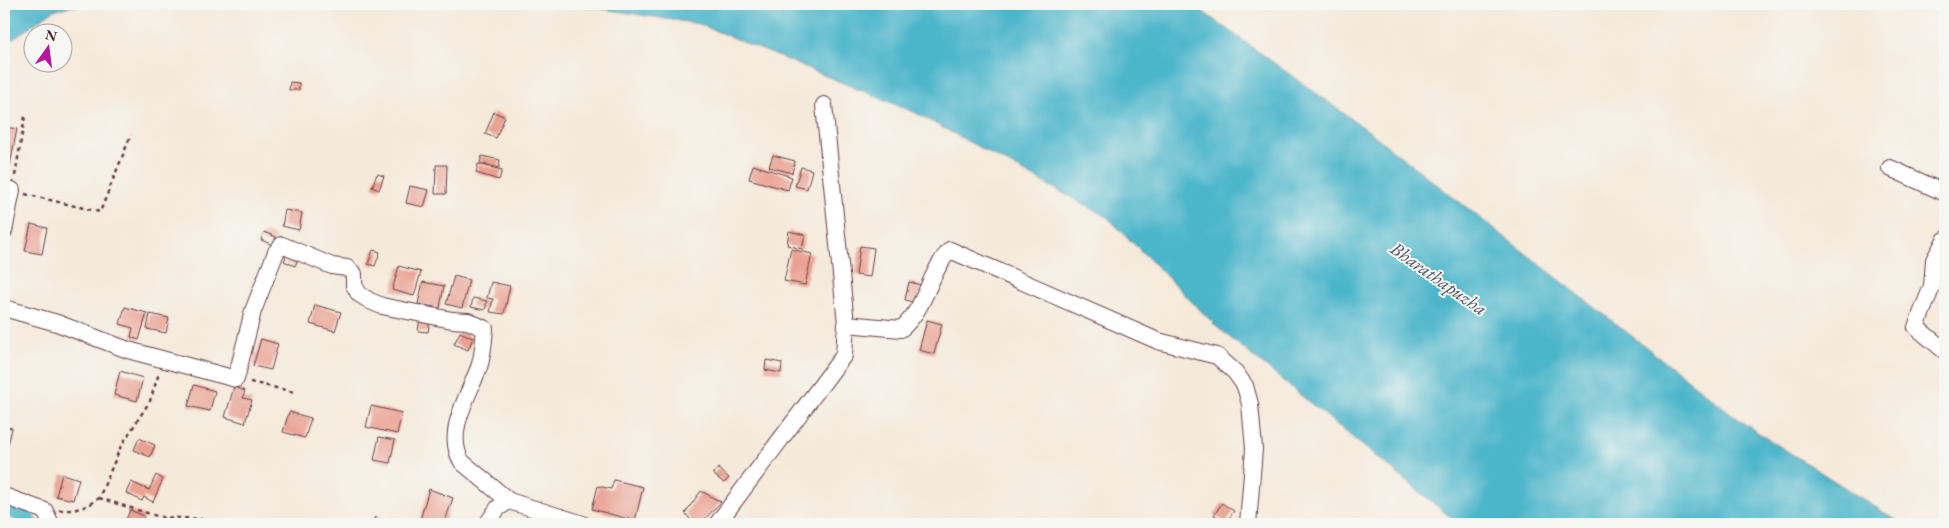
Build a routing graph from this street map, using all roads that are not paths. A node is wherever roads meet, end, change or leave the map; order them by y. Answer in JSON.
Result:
{"nodes":[{"id":1,"x":824,"y":105,"type":"dead end"},
{"id":2,"x":1890,"y":168,"type":"dead end"},
{"id":3,"x":12,"y":190,"type":"road end"},
{"id":4,"x":1945,"y":194,"type":"edge"},
{"id":5,"x":4,"y":231,"type":"edge"},
{"id":6,"x":1945,"y":240,"type":"edge"},
{"id":7,"x":4,"y":308,"type":"edge"},
{"id":8,"x":846,"y":324,"type":"junction"},
{"id":9,"x":1945,"y":352,"type":"edge"},
{"id":10,"x":4,"y":496,"type":"edge"},
{"id":11,"x":509,"y":501,"type":"junction"},
{"id":12,"x":48,"y":517,"type":"edge"},
{"id":13,"x":487,"y":524,"type":"edge"},
{"id":14,"x":583,"y":524,"type":"edge"},
{"id":15,"x":717,"y":524,"type":"edge"},
{"id":16,"x":1248,"y":524,"type":"edge"}],
"edges":[{"from":1,"to":8,"type":"street"},
{"from":2,"to":4,"type":"street"},
{"from":3,"to":5,"type":"street"},
{"from":6,"to":9,"type":"street"},
{"from":7,"to":11,"type":"street"},
{"from":8,"to":15,"type":"street"},
{"from":8,"to":16,"type":"street"},
{"from":10,"to":12,"type":"street"},
{"from":11,"to":13,"type":"street"},
{"from":11,"to":14,"type":"street"}]}
